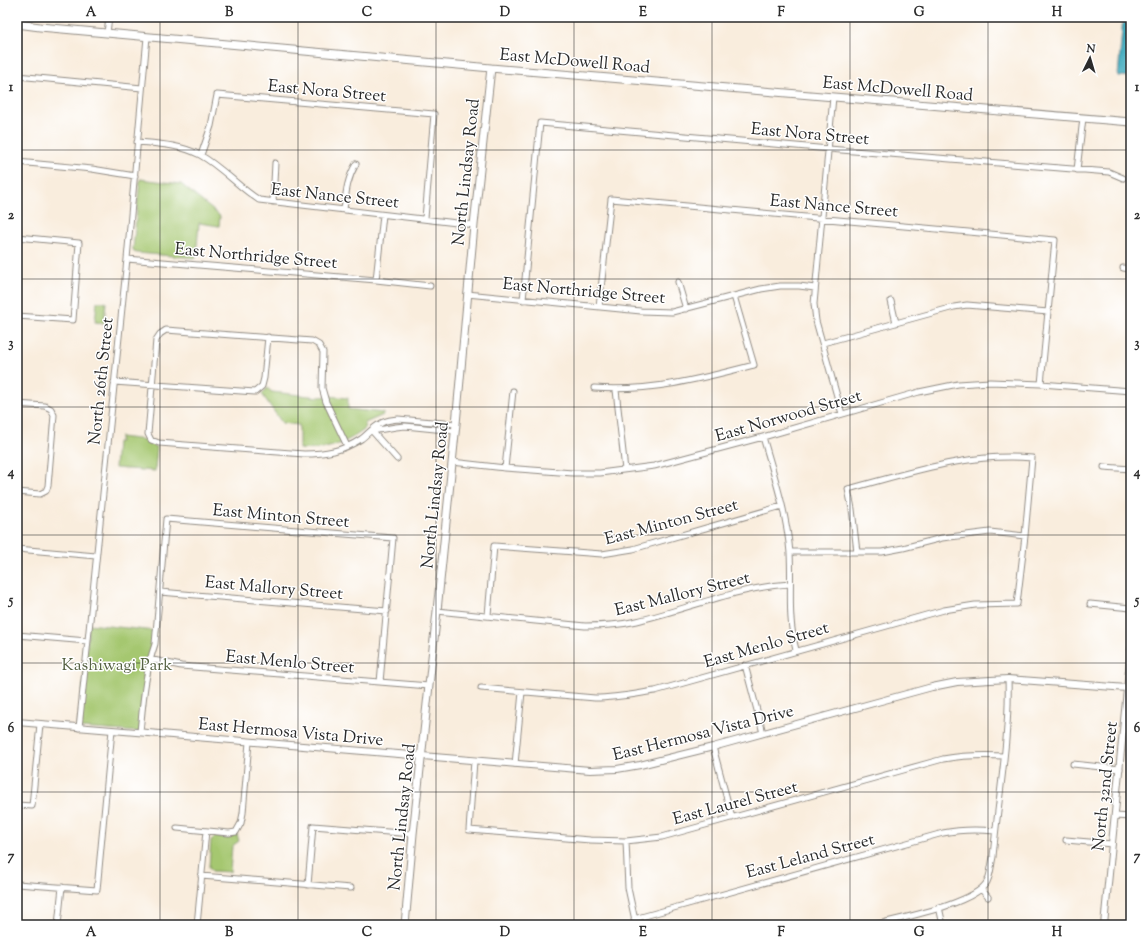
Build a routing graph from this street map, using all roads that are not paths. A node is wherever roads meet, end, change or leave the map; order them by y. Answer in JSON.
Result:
{"nodes":[{"id":1,"x":109,"y":17,"type":"edge"},
{"id":2,"x":17,"y":24,"type":"edge"},
{"id":3,"x":108,"y":33,"type":"junction"},
{"id":4,"x":147,"y":37,"type":"junction"},
{"id":5,"x":491,"y":68,"type":"junction"},
{"id":6,"x":17,"y":76,"type":"edge"},
{"id":7,"x":142,"y":88,"type":"junction"},
{"id":8,"x":834,"y":97,"type":"junction"},
{"id":9,"x":1083,"y":118,"type":"junction"},
{"id":10,"x":1131,"y":122,"type":"edge"},
{"id":11,"x":137,"y":142,"type":"junction"},
{"id":12,"x":829,"y":149,"type":"junction"},
{"id":13,"x":200,"y":155,"type":"junction"},
{"id":14,"x":17,"y":162,"type":"edge"},
{"id":15,"x":275,"y":162,"type":"dead end"},
{"id":16,"x":356,"y":164,"type":"dead end"},
{"id":17,"x":1077,"y":170,"type":"junction"},
{"id":18,"x":135,"y":176,"type":"junction"},
{"id":19,"x":1124,"y":178,"type":"dead end"},
{"id":20,"x":273,"y":202,"type":"junction"},
{"id":21,"x":344,"y":210,"type":"junction"},
{"id":22,"x":383,"y":215,"type":"junction"},
{"id":23,"x":425,"y":218,"type":"junction"},
{"id":24,"x":822,"y":218,"type":"junction"},
{"id":25,"x":474,"y":225,"type":"junction"},
{"id":26,"x":17,"y":237,"type":"edge"},
{"id":27,"x":126,"y":259,"type":"junction"},
{"id":28,"x":1122,"y":268,"type":"dead end"},
{"id":29,"x":1131,"y":269,"type":"edge"},
{"id":30,"x":376,"y":280,"type":"junction"},
{"id":31,"x":678,"y":282,"type":"dead end"},
{"id":32,"x":430,"y":286,"type":"dead end"},
{"id":33,"x":815,"y":288,"type":"junction"},
{"id":34,"x":467,"y":294,"type":"junction"},
{"id":35,"x":734,"y":296,"type":"junction"},
{"id":36,"x":523,"y":300,"type":"junction"},
{"id":37,"x":891,"y":301,"type":"dead end"},
{"id":38,"x":599,"y":307,"type":"junction"},
{"id":39,"x":686,"y":309,"type":"junction"},
{"id":40,"x":1048,"y":312,"type":"junction"},
{"id":41,"x":17,"y":316,"type":"edge"},
{"id":42,"x":896,"y":322,"type":"junction"},
{"id":43,"x":268,"y":337,"type":"junction"},
{"id":44,"x":823,"y":343,"type":"junction"},
{"id":45,"x":114,"y":382,"type":"junction"},
{"id":46,"x":1041,"y":384,"type":"junction"},
{"id":47,"x":152,"y":385,"type":"junction"},
{"id":48,"x":594,"y":388,"type":"dead end"},
{"id":49,"x":616,"y":390,"type":"junction"},
{"id":50,"x":513,"y":391,"type":"dead end"},
{"id":51,"x":1131,"y":391,"type":"edge"},
{"id":52,"x":17,"y":404,"type":"edge"},
{"id":53,"x":842,"y":414,"type":"junction"},
{"id":54,"x":456,"y":427,"type":"junction"},
{"id":55,"x":372,"y":431,"type":"junction"},
{"id":56,"x":763,"y":437,"type":"junction"},
{"id":57,"x":347,"y":446,"type":"junction"},
{"id":58,"x":397,"y":459,"type":"dead end"},
{"id":59,"x":452,"y":462,"type":"junction"},
{"id":60,"x":1104,"y":466,"type":"dead end"},
{"id":61,"x":505,"y":468,"type":"junction"},
{"id":62,"x":1131,"y":469,"type":"edge"},
{"id":63,"x":625,"y":470,"type":"junction"},
{"id":64,"x":17,"y":492,"type":"edge"},
{"id":65,"x":782,"y":506,"type":"junction"},
{"id":66,"x":1025,"y":536,"type":"junction"},
{"id":67,"x":17,"y":549,"type":"edge"},
{"id":68,"x":790,"y":552,"type":"junction"},
{"id":69,"x":857,"y":552,"type":"junction"},
{"id":70,"x":96,"y":556,"type":"junction"},
{"id":71,"x":790,"y":584,"type":"junction"},
{"id":72,"x":160,"y":592,"type":"junction"},
{"id":73,"x":1090,"y":604,"type":"dead end"},
{"id":74,"x":1131,"y":608,"type":"edge"},
{"id":75,"x":387,"y":611,"type":"junction"},
{"id":76,"x":438,"y":611,"type":"junction"},
{"id":77,"x":488,"y":615,"type":"junction"},
{"id":78,"x":17,"y":635,"type":"edge"},
{"id":79,"x":87,"y":641,"type":"junction"},
{"id":80,"x":1131,"y":649,"type":"edge"},
{"id":81,"x":796,"y":650,"type":"junction"},
{"id":82,"x":149,"y":659,"type":"junction"},
{"id":83,"x":745,"y":665,"type":"junction"},
{"id":84,"x":1008,"y":679,"type":"junction"},
{"id":85,"x":380,"y":682,"type":"junction"},
{"id":86,"x":429,"y":686,"type":"junction"},
{"id":87,"x":481,"y":688,"type":"dead end"},
{"id":88,"x":1127,"y":688,"type":"junction"},
{"id":89,"x":522,"y":692,"type":"junction"},
{"id":90,"x":17,"y":722,"type":"edge"},
{"id":91,"x":40,"y":724,"type":"junction"},
{"id":92,"x":79,"y":728,"type":"junction"},
{"id":93,"x":112,"y":730,"type":"junction"},
{"id":94,"x":140,"y":732,"type":"junction"},
{"id":95,"x":763,"y":733,"type":"junction"},
{"id":96,"x":249,"y":742,"type":"junction"},
{"id":97,"x":713,"y":747,"type":"junction"},
{"id":98,"x":422,"y":756,"type":"junction"},
{"id":99,"x":1004,"y":756,"type":"junction"},
{"id":100,"x":474,"y":761,"type":"junction"},
{"id":101,"x":515,"y":764,"type":"junction"},
{"id":102,"x":1073,"y":764,"type":"dead end"},
{"id":103,"x":1120,"y":768,"type":"junction"},
{"id":104,"x":17,"y":805,"type":"edge"},
{"id":105,"x":1115,"y":816,"type":"junction"},
{"id":106,"x":732,"y":818,"type":"junction"},
{"id":107,"x":1131,"y":818,"type":"edge"},
{"id":108,"x":177,"y":828,"type":"dead end"},
{"id":109,"x":206,"y":831,"type":"junction"},
{"id":110,"x":995,"y":831,"type":"junction"},
{"id":111,"x":413,"y":834,"type":"junction"},
{"id":112,"x":1066,"y":840,"type":"dead end"},
{"id":113,"x":626,"y":841,"type":"junction"},
{"id":114,"x":1112,"y":844,"type":"junction"},
{"id":115,"x":201,"y":876,"type":"junction"},
{"id":116,"x":17,"y":884,"type":"edge"},
{"id":117,"x":308,"y":885,"type":"junction"},
{"id":118,"x":62,"y":887,"type":"junction"},
{"id":119,"x":351,"y":888,"type":"dead end"},
{"id":120,"x":981,"y":889,"type":"junction"},
{"id":121,"x":988,"y":897,"type":"dead end"},
{"id":122,"x":939,"y":908,"type":"junction"},
{"id":123,"x":634,"y":919,"type":"junction"},
{"id":124,"x":58,"y":925,"type":"edge"},
{"id":125,"x":197,"y":925,"type":"edge"},
{"id":126,"x":405,"y":925,"type":"edge"},
{"id":127,"x":636,"y":925,"type":"edge"},
{"id":128,"x":875,"y":925,"type":"edge"},
{"id":129,"x":943,"y":925,"type":"edge"},
{"id":130,"x":1104,"y":925,"type":"edge"}],
"edges":[{"from":1,"to":3,"type":"street"},
{"from":2,"to":3,"type":"main road","name":"East McDowell Road"},
{"from":3,"to":4,"type":"main road","name":"East McDowell Road"},
{"from":4,"to":5,"type":"main road","name":"East McDowell Road"},
{"from":4,"to":7,"type":"street","name":"North 26th Street"},
{"from":5,"to":8,"type":"main road","name":"East McDowell Road"},
{"from":5,"to":25,"type":"main road","name":"North Lindsay Road"},
{"from":6,"to":7,"type":"street"},
{"from":7,"to":11,"type":"street","name":"North 26th Street"},
{"from":8,"to":9,"type":"main road","name":"East McDowell Road"},
{"from":8,"to":12,"type":"street"},
{"from":9,"to":10,"type":"main road","name":"East McDowell Road"},
{"from":9,"to":17,"type":"street"},
{"from":11,"to":13,"type":"street","name":"East Nance Street"},
{"from":11,"to":18,"type":"street","name":"North 26th Street"},
{"from":12,"to":17,"type":"street","name":"East Nora Street"},
{"from":12,"to":24,"type":"street"},
{"from":12,"to":36,"type":"street","name":"East Nora Street"},
{"from":13,"to":20,"type":"street","name":"East Nance Street"},
{"from":13,"to":23,"type":"street","name":"East Nora Street"},
{"from":14,"to":18,"type":"street"},
{"from":15,"to":20,"type":"street"},
{"from":16,"to":21,"type":"street"},
{"from":17,"to":19,"type":"street","name":"East Nora Street"},
{"from":18,"to":27,"type":"street","name":"North 26th Street"},
{"from":20,"to":21,"type":"street","name":"East Nance Street"},
{"from":21,"to":22,"type":"street","name":"East Nance Street"},
{"from":22,"to":23,"type":"street","name":"East Nance Street"},
{"from":22,"to":30,"type":"street"},
{"from":23,"to":25,"type":"street","name":"East Nance Street"},
{"from":24,"to":33,"type":"street"},
{"from":24,"to":38,"type":"street","name":"East Nance Street"},
{"from":24,"to":40,"type":"street","name":"East Nance Street"},
{"from":25,"to":34,"type":"main road","name":"North Lindsay Road"},
{"from":26,"to":41,"type":"street"},
{"from":27,"to":30,"type":"street","name":"East Northridge Street"},
{"from":27,"to":45,"type":"street","name":"North 26th Street"},
{"from":28,"to":29,"type":"street"},
{"from":30,"to":32,"type":"street","name":"East Northridge Street"},
{"from":31,"to":39,"type":"street"},
{"from":33,"to":35,"type":"street","name":"East Northridge Street"},
{"from":33,"to":44,"type":"street"},
{"from":34,"to":36,"type":"street","name":"East Northridge Street"},
{"from":34,"to":54,"type":"main road","name":"North Lindsay Road"},
{"from":35,"to":39,"type":"street","name":"East Northridge Street"},
{"from":35,"to":49,"type":"street"},
{"from":36,"to":38,"type":"street","name":"East Northridge Street"},
{"from":37,"to":42,"type":"street"},
{"from":38,"to":39,"type":"street","name":"East Northridge Street"},
{"from":40,"to":42,"type":"street"},
{"from":40,"to":46,"type":"street"},
{"from":42,"to":44,"type":"street"},
{"from":43,"to":47,"type":"street"},
{"from":43,"to":47,"type":"street"},
{"from":43,"to":57,"type":"street"},
{"from":44,"to":53,"type":"street"},
{"from":45,"to":47,"type":"street"},
{"from":45,"to":70,"type":"street","name":"North 26th Street"},
{"from":46,"to":51,"type":"street","name":"East Norwood Street"},
{"from":46,"to":53,"type":"street","name":"East Norwood Street"},
{"from":47,"to":57,"type":"street"},
{"from":48,"to":49,"type":"street"},
{"from":49,"to":63,"type":"street"},
{"from":50,"to":61,"type":"street"},
{"from":52,"to":64,"type":"street"},
{"from":53,"to":56,"type":"street","name":"East Norwood Street"},
{"from":54,"to":55,"type":"street"},
{"from":54,"to":59,"type":"main road","name":"North Lindsay Road"},
{"from":55,"to":57,"type":"street"},
{"from":55,"to":58,"type":"street"},
{"from":56,"to":63,"type":"street","name":"East Norwood Street"},
{"from":56,"to":65,"type":"street"},
{"from":59,"to":61,"type":"street","name":"East Norwood Street"},
{"from":59,"to":76,"type":"main road","name":"North Lindsay Road"},
{"from":60,"to":62,"type":"street"},
{"from":61,"to":63,"type":"street","name":"East Norwood Street"},
{"from":65,"to":68,"type":"street"},
{"from":65,"to":77,"type":"street","name":"East Minton Street"},
{"from":66,"to":69,"type":"street"},
{"from":66,"to":69,"type":"street"},
{"from":66,"to":81,"type":"street","name":"East Menlo Street"},
{"from":67,"to":70,"type":"street"},
{"from":68,"to":69,"type":"street"},
{"from":68,"to":71,"type":"street"},
{"from":70,"to":79,"type":"street","name":"North 26th Street"},
{"from":71,"to":77,"type":"street","name":"East Mallory Street"},
{"from":71,"to":81,"type":"street"},
{"from":72,"to":75,"type":"street","name":"East Mallory Street"},
{"from":72,"to":75,"type":"street","name":"East Minton Street"},
{"from":72,"to":82,"type":"street"},
{"from":73,"to":74,"type":"street"},
{"from":75,"to":85,"type":"street"},
{"from":76,"to":77,"type":"street","name":"East Mallory Street"},
{"from":76,"to":86,"type":"main road","name":"North Lindsay Road"},
{"from":78,"to":79,"type":"street"},
{"from":79,"to":92,"type":"street","name":"North 26th Street"},
{"from":80,"to":88,"type":"street","name":"North 32nd Street"},
{"from":81,"to":83,"type":"street","name":"East Menlo Street"},
{"from":82,"to":85,"type":"street","name":"East Menlo Street"},
{"from":82,"to":94,"type":"street"},
{"from":83,"to":89,"type":"street","name":"East Menlo Street"},
{"from":83,"to":95,"type":"street"},
{"from":84,"to":88,"type":"street","name":"East Hermosa Vista Drive"},
{"from":84,"to":95,"type":"street","name":"East Hermosa Vista Drive"},
{"from":84,"to":99,"type":"street"},
{"from":85,"to":86,"type":"street","name":"East Menlo Street"},
{"from":86,"to":98,"type":"main road","name":"North Lindsay Road"},
{"from":87,"to":89,"type":"street","name":"East Menlo Street"},
{"from":88,"to":103,"type":"street","name":"North 32nd Street"},
{"from":89,"to":101,"type":"street"},
{"from":90,"to":91,"type":"street","name":"East Hermosa Vista Drive"},
{"from":91,"to":92,"type":"street","name":"East Hermosa Vista Drive"},
{"from":91,"to":104,"type":"street"},
{"from":92,"to":93,"type":"street","name":"East Hermosa Vista Drive"},
{"from":93,"to":94,"type":"street","name":"East Hermosa Vista Drive"},
{"from":93,"to":118,"type":"street"},
{"from":94,"to":96,"type":"street","name":"East Hermosa Vista Drive"},
{"from":95,"to":97,"type":"street","name":"East Hermosa Vista Drive"},
{"from":96,"to":98,"type":"street","name":"East Hermosa Vista Drive"},
{"from":96,"to":109,"type":"street"},
{"from":97,"to":101,"type":"street","name":"East Hermosa Vista Drive"},
{"from":97,"to":106,"type":"street"},
{"from":98,"to":100,"type":"street","name":"East Hermosa Vista Drive"},
{"from":98,"to":111,"type":"main road","name":"North Lindsay Road"},
{"from":99,"to":106,"type":"street","name":"East Laurel Street"},
{"from":99,"to":110,"type":"street"},
{"from":100,"to":101,"type":"street","name":"East Hermosa Vista Drive"},
{"from":100,"to":113,"type":"street","name":"East Laurel Street"},
{"from":102,"to":103,"type":"street"},
{"from":103,"to":105,"type":"street","name":"North 32nd Street"},
{"from":105,"to":107,"type":"street"},
{"from":105,"to":114,"type":"street","name":"North 32nd Street"},
{"from":106,"to":113,"type":"street","name":"East Laurel Street"},
{"from":108,"to":109,"type":"street"},
{"from":109,"to":115,"type":"street"},
{"from":110,"to":120,"type":"street"},
{"from":110,"to":123,"type":"street","name":"East Leland Street"},
{"from":111,"to":117,"type":"street"},
{"from":111,"to":126,"type":"main road","name":"North Lindsay Road"},
{"from":112,"to":114,"type":"street"},
{"from":113,"to":123,"type":"street"},
{"from":114,"to":130,"type":"street","name":"North 32nd Street"},
{"from":115,"to":117,"type":"street"},
{"from":115,"to":125,"type":"street"},
{"from":116,"to":118,"type":"street"},
{"from":117,"to":119,"type":"street"},
{"from":118,"to":124,"type":"street"},
{"from":120,"to":121,"type":"street"},
{"from":120,"to":122,"type":"street"},
{"from":122,"to":128,"type":"street"},
{"from":122,"to":129,"type":"street"},
{"from":123,"to":127,"type":"street"}]}
